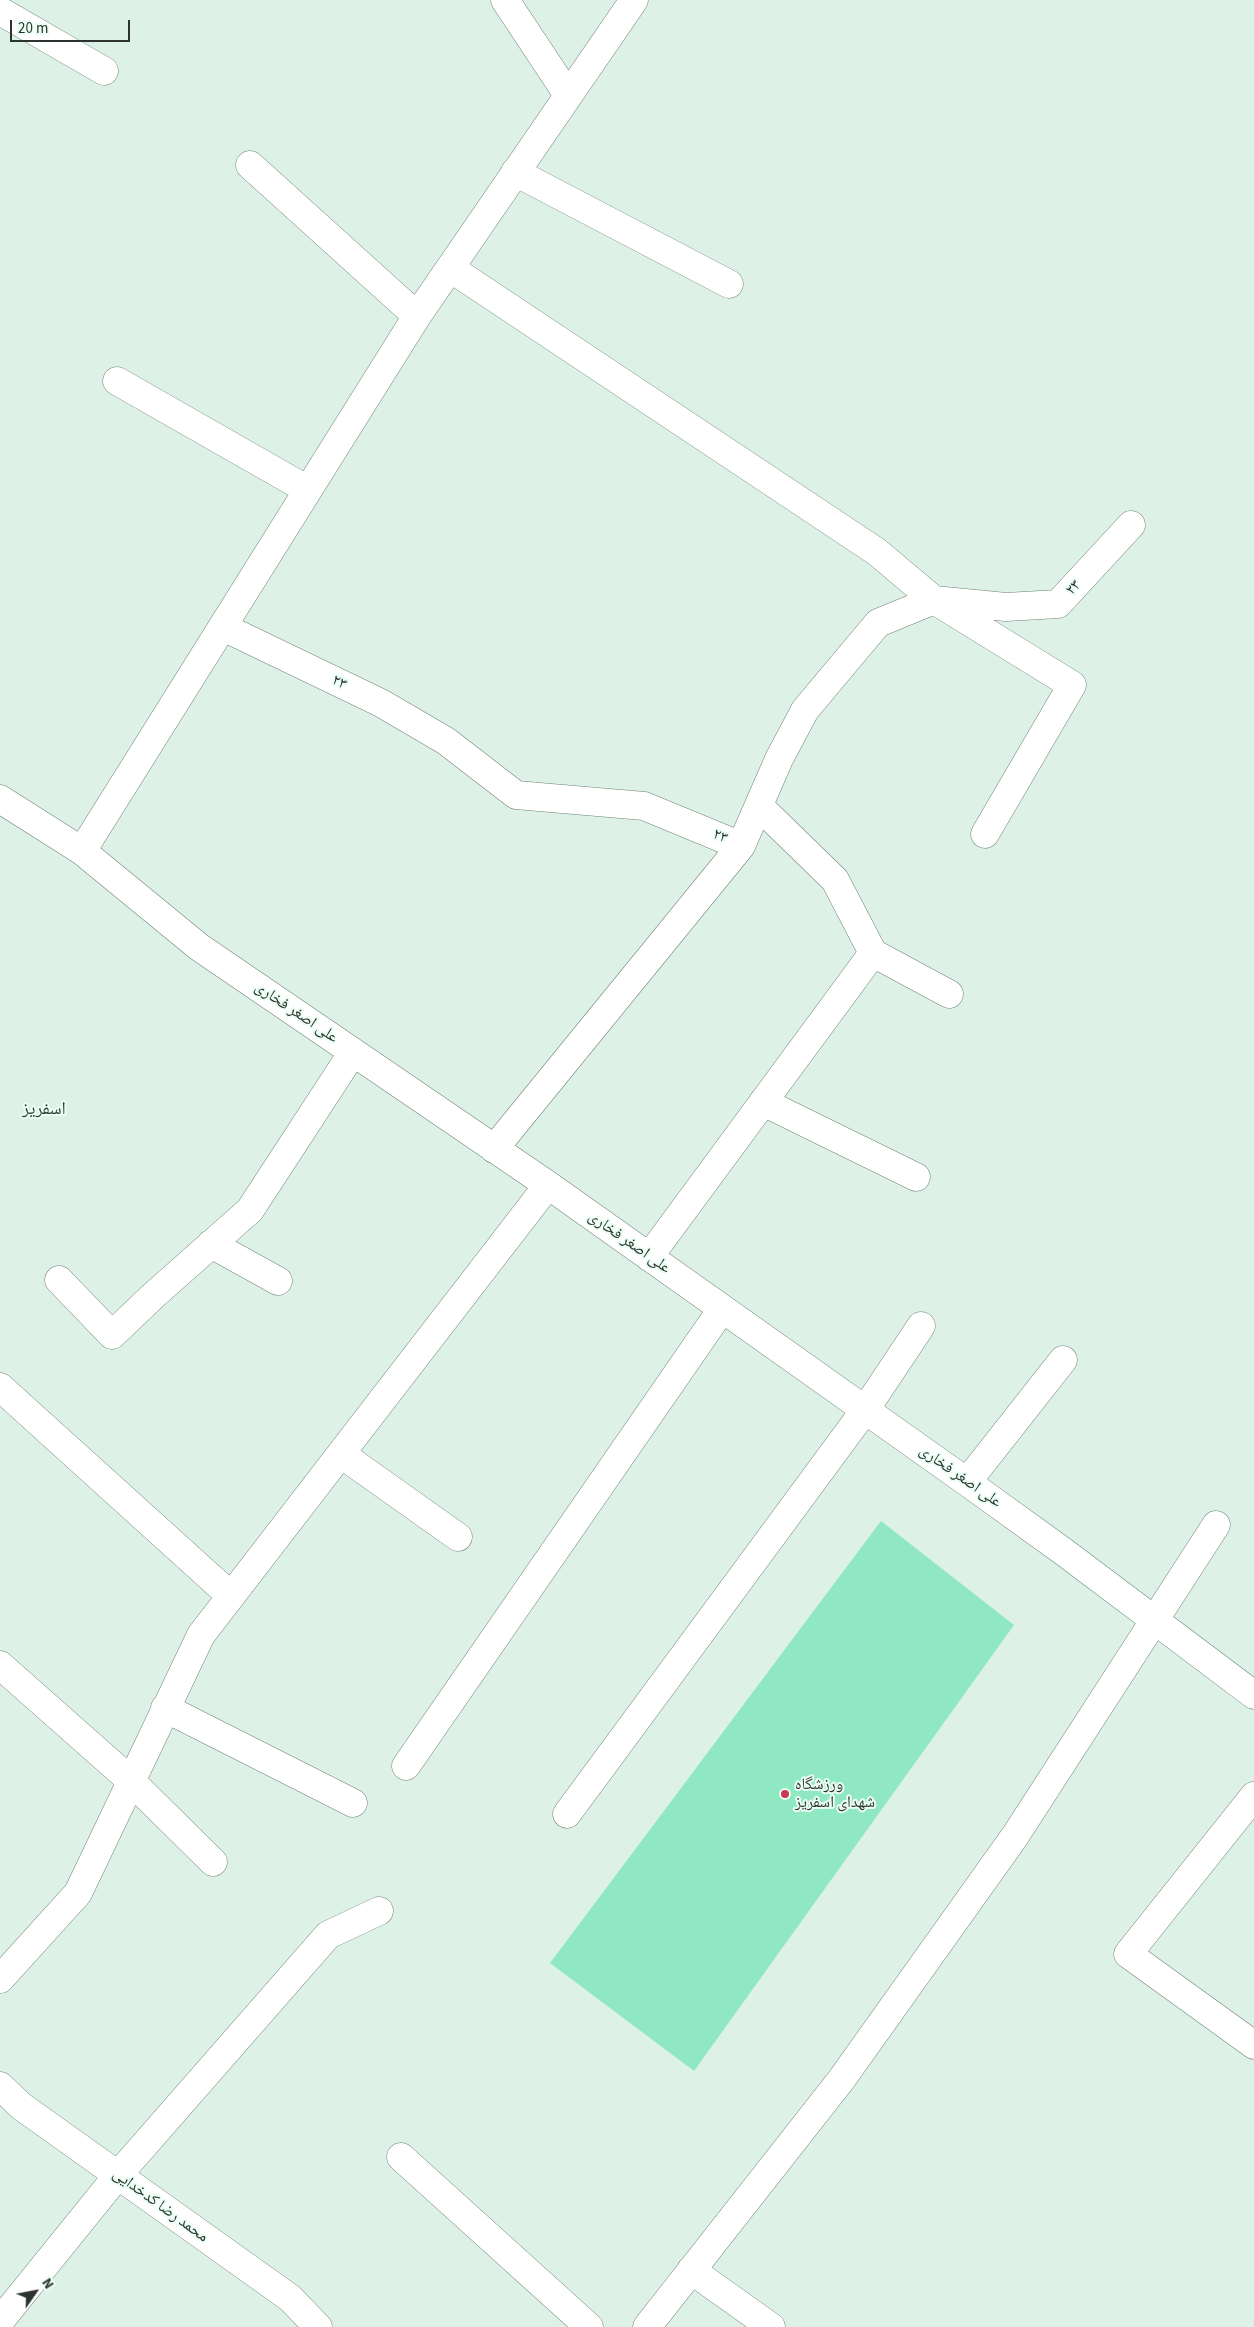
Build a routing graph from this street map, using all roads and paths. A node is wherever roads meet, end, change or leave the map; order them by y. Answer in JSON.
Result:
{"nodes":[{"id":1,"x":505,"y":0,"type":"edge"},
{"id":2,"x":634,"y":0,"type":"edge"},
{"id":3,"x":0,"y":11,"type":"edge"},
{"id":4,"x":104,"y":71,"type":"dead end"},
{"id":5,"x":568,"y":95,"type":"junction"},
{"id":6,"x":250,"y":165,"type":"dead end"},
{"id":7,"x":515,"y":172,"type":"junction"},
{"id":8,"x":450,"y":268,"type":"junction"},
{"id":9,"x":729,"y":284,"type":"dead end"},
{"id":10,"x":417,"y":316,"type":"junction"},
{"id":11,"x":118,"y":381,"type":"dead end"},
{"id":12,"x":308,"y":490,"type":"junction"},
{"id":13,"x":1131,"y":525,"type":"dead end"},
{"id":14,"x":934,"y":600,"type":"junction"},
{"id":15,"x":222,"y":627,"type":"junction"},
{"id":16,"x":0,"y":799,"type":"edge"},
{"id":17,"x":759,"y":806,"type":"junction"},
{"id":18,"x":986,"y":834,"type":"dead end"},
{"id":19,"x":741,"y":846,"type":"junction"},
{"id":20,"x":82,"y":851,"type":"junction"},
{"id":21,"x":873,"y":953,"type":"junction"},
{"id":22,"x":949,"y":994,"type":"dead end"},
{"id":23,"x":353,"y":1052,"type":"junction"},
{"id":24,"x":764,"y":1102,"type":"junction"},
{"id":25,"x":494,"y":1149,"type":"junction"},
{"id":26,"x":916,"y":1177,"type":"dead end"},
{"id":27,"x":548,"y":1186,"type":"junction"},
{"id":28,"x":211,"y":1244,"type":"junction"},
{"id":29,"x":649,"y":1257,"type":"junction"},
{"id":30,"x":59,"y":1280,"type":"dead end"},
{"id":31,"x":278,"y":1281,"type":"dead end"},
{"id":32,"x":722,"y":1309,"type":"junction"},
{"id":33,"x":921,"y":1326,"type":"dead end"},
{"id":34,"x":1062,"y":1360,"type":"dead end"},
{"id":35,"x":0,"y":1387,"type":"edge"},
{"id":36,"x":864,"y":1410,"type":"junction"},
{"id":37,"x":341,"y":1454,"type":"junction"},
{"id":38,"x":967,"y":1482,"type":"junction"},
{"id":39,"x":1216,"y":1525,"type":"dead end"},
{"id":40,"x":458,"y":1537,"type":"dead end"},
{"id":41,"x":231,"y":1596,"type":"junction"},
{"id":42,"x":1154,"y":1619,"type":"junction"},
{"id":43,"x":0,"y":1665,"type":"edge"},
{"id":44,"x":1254,"y":1695,"type":"edge"},
{"id":45,"x":165,"y":1708,"type":"junction"},
{"id":46,"x":406,"y":1766,"type":"dead end"},
{"id":47,"x":130,"y":1780,"type":"junction"},
{"id":48,"x":1254,"y":1796,"type":"edge"},
{"id":49,"x":353,"y":1803,"type":"dead end"},
{"id":50,"x":567,"y":1814,"type":"dead end"},
{"id":51,"x":213,"y":1862,"type":"dead end"},
{"id":52,"x":379,"y":1911,"type":"dead end"},
{"id":53,"x":0,"y":1979,"type":"edge"},
{"id":54,"x":1254,"y":2045,"type":"edge"},
{"id":55,"x":0,"y":2086,"type":"edge"},
{"id":56,"x":401,"y":2157,"type":"dead end"},
{"id":57,"x":118,"y":2175,"type":"junction"},
{"id":58,"x":691,"y":2270,"type":"junction"},
{"id":59,"x":0,"y":2321,"type":"edge"},
{"id":60,"x":318,"y":2327,"type":"edge"},
{"id":61,"x":590,"y":2327,"type":"edge"},
{"id":62,"x":647,"y":2327,"type":"edge"},
{"id":63,"x":771,"y":2327,"type":"edge"}],
"edges":[{"from":1,"to":5,"type":"street"},
{"from":2,"to":5,"type":"street"},
{"from":3,"to":4,"type":"street"},
{"from":5,"to":7,"type":"street"},
{"from":6,"to":10,"type":"street"},
{"from":7,"to":8,"type":"street"},
{"from":7,"to":9,"type":"street"},
{"from":8,"to":10,"type":"street"},
{"from":8,"to":14,"type":"street"},
{"from":10,"to":12,"type":"street"},
{"from":11,"to":12,"type":"street"},
{"from":12,"to":15,"type":"street"},
{"from":13,"to":14,"type":"street","name":"۲۳"},
{"from":14,"to":17,"type":"street","name":"۲۳"},
{"from":14,"to":18,"type":"street"},
{"from":15,"to":19,"type":"street","name":"۲۳"},
{"from":15,"to":20,"type":"street"},
{"from":16,"to":20,"type":"street","name":"علی اصغر فخاری"},
{"from":17,"to":19,"type":"street","name":"۲۳"},
{"from":17,"to":21,"type":"street"},
{"from":19,"to":25,"type":"street"},
{"from":20,"to":23,"type":"street","name":"علی اصغر فخاری"},
{"from":21,"to":22,"type":"street"},
{"from":21,"to":24,"type":"street"},
{"from":23,"to":25,"type":"street","name":"علی اصغر فخاری"},
{"from":23,"to":28,"type":"street"},
{"from":24,"to":26,"type":"street"},
{"from":24,"to":29,"type":"street"},
{"from":25,"to":27,"type":"street","name":"علی اصغر فخاری"},
{"from":27,"to":29,"type":"street","name":"علی اصغر فخاری"},
{"from":27,"to":37,"type":"street"},
{"from":28,"to":30,"type":"street"},
{"from":28,"to":31,"type":"street"},
{"from":29,"to":32,"type":"street","name":"علی اصغر فخاری"},
{"from":32,"to":36,"type":"street","name":"علی اصغر فخاری"},
{"from":32,"to":46,"type":"street"},
{"from":33,"to":36,"type":"street"},
{"from":34,"to":38,"type":"street"},
{"from":35,"to":41,"type":"street"},
{"from":36,"to":38,"type":"street","name":"علی اصغر فخاری"},
{"from":36,"to":50,"type":"street"},
{"from":37,"to":40,"type":"street"},
{"from":37,"to":41,"type":"street"},
{"from":38,"to":42,"type":"street","name":"علی اصغر فخاری"},
{"from":39,"to":42,"type":"street"},
{"from":41,"to":45,"type":"street"},
{"from":42,"to":44,"type":"street","name":"علی اصغر فخاری"},
{"from":42,"to":58,"type":"street"},
{"from":43,"to":47,"type":"street"},
{"from":45,"to":47,"type":"street"},
{"from":45,"to":49,"type":"street"},
{"from":47,"to":51,"type":"street"},
{"from":47,"to":53,"type":"street"},
{"from":48,"to":54,"type":"street"},
{"from":52,"to":57,"type":"street"},
{"from":55,"to":57,"type":"street","name":"محمد رضا کدخدایی"},
{"from":56,"to":61,"type":"street"},
{"from":57,"to":59,"type":"street"},
{"from":57,"to":60,"type":"street","name":"محمد رضا کدخدایی"},
{"from":58,"to":62,"type":"street"},
{"from":58,"to":63,"type":"street"}]}
